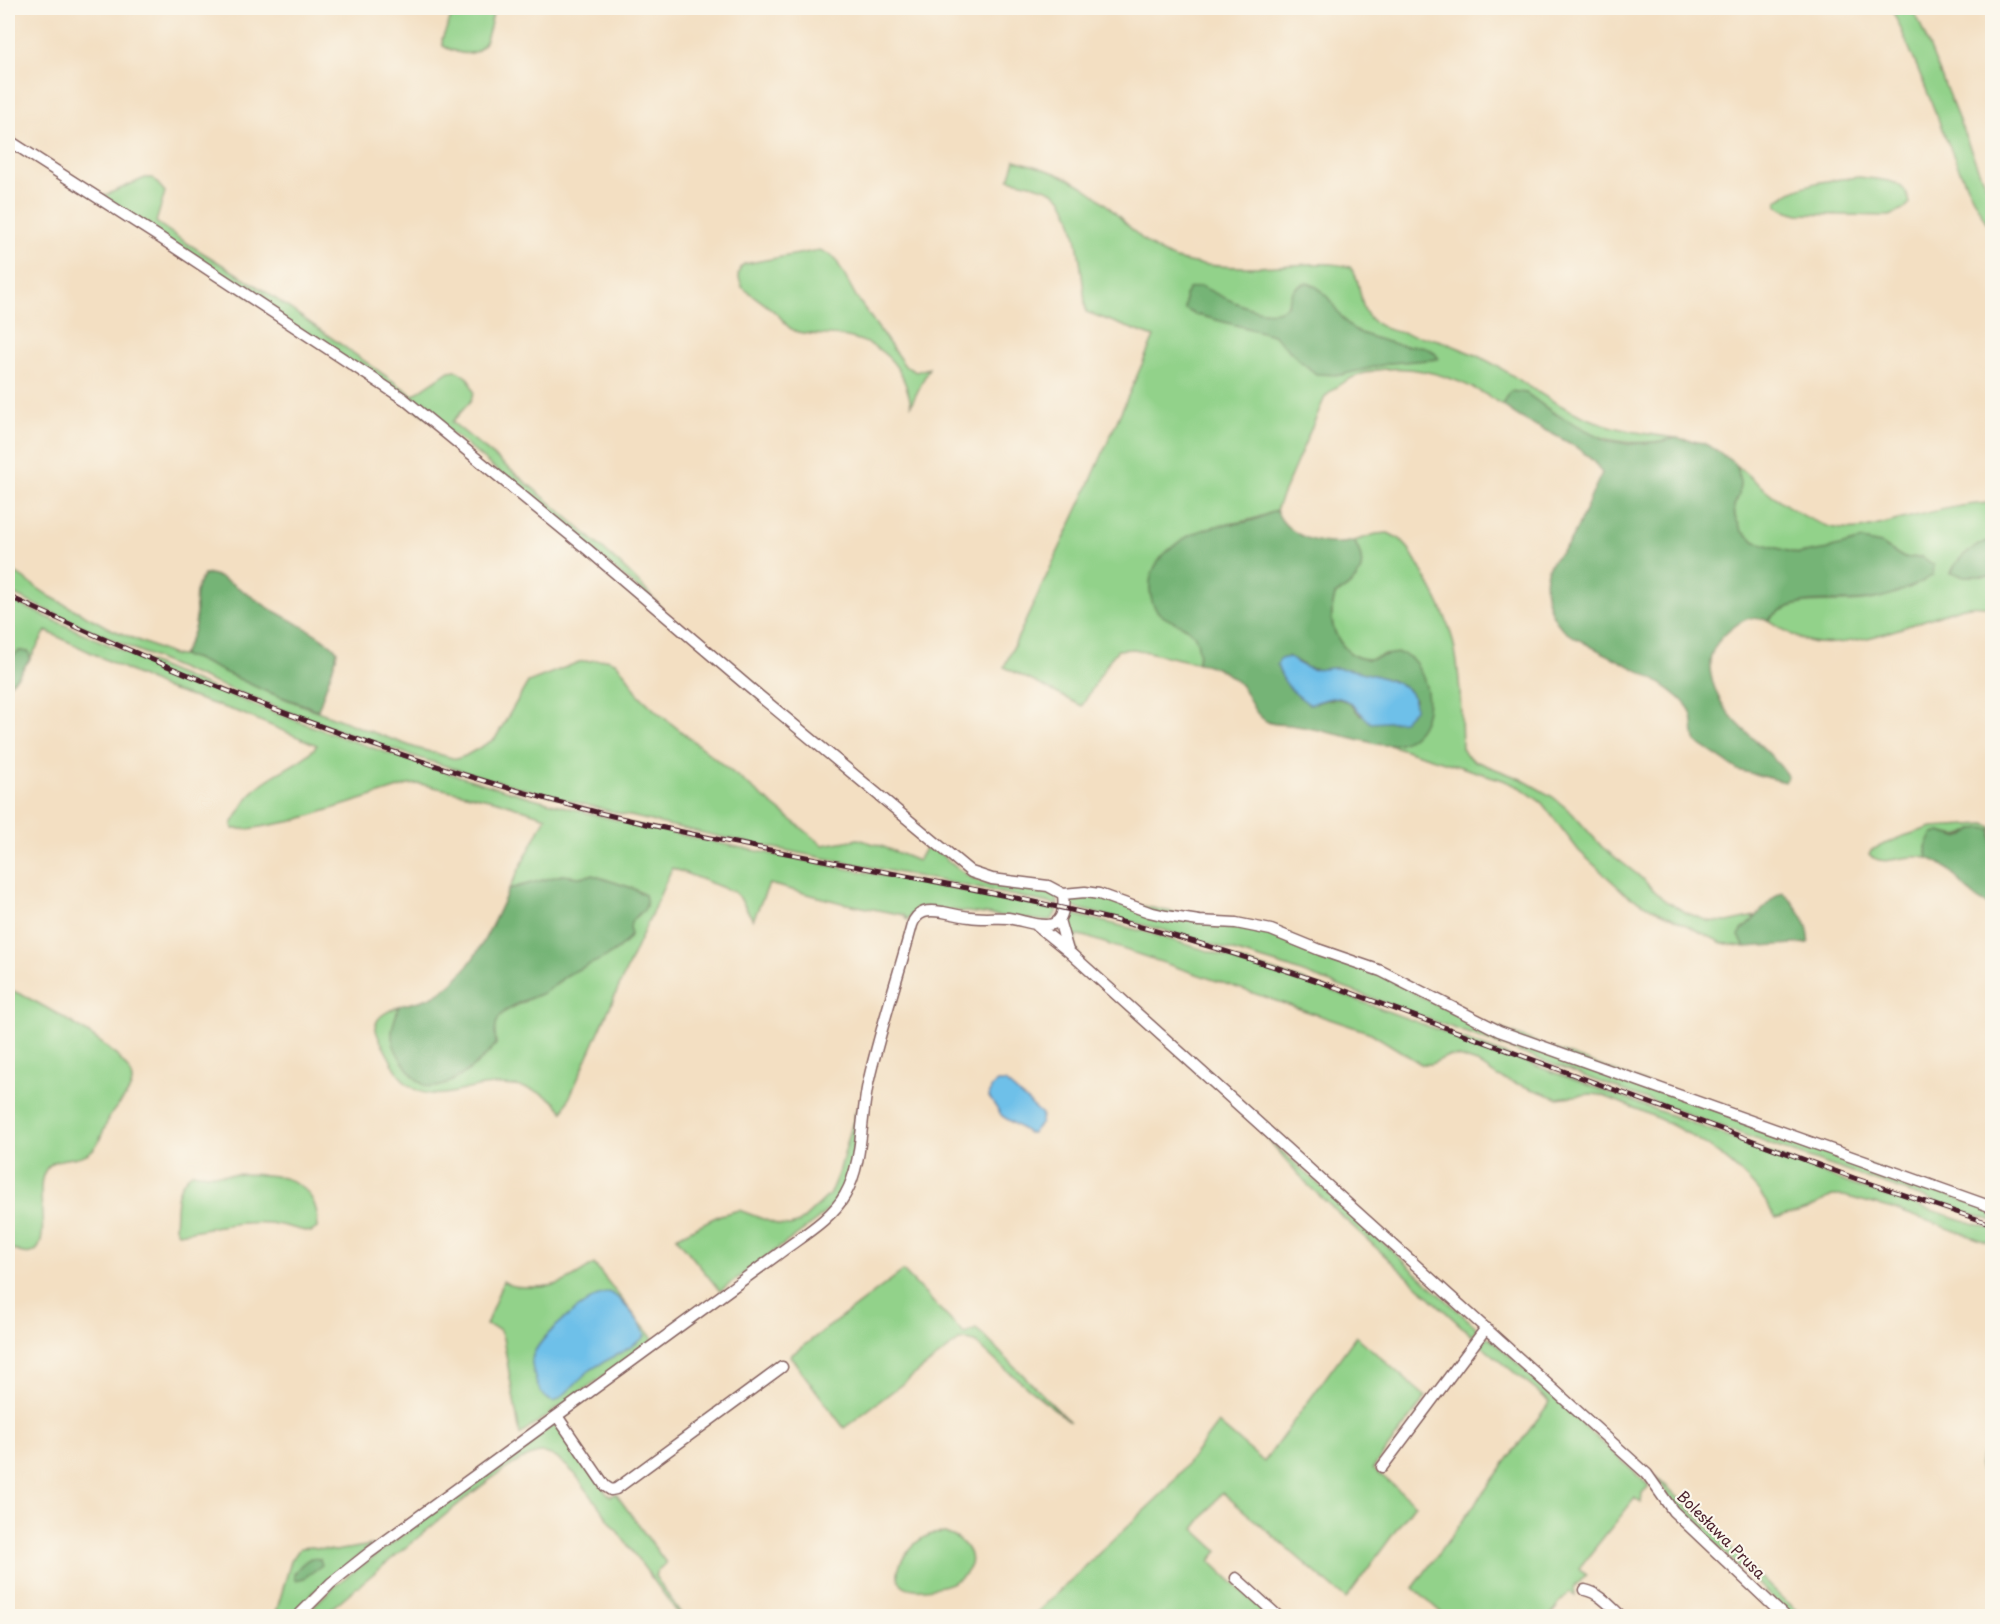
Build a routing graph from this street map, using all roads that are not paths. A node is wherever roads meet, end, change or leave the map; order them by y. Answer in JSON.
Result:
{"nodes":[{"id":1,"x":8,"y":140,"type":"edge"},
{"id":2,"x":1063,"y":894,"type":"junction"},
{"id":3,"x":1059,"y":920,"type":"junction"},
{"id":4,"x":1036,"y":926,"type":"junction"},
{"id":5,"x":1068,"y":951,"type":"junction"},
{"id":6,"x":1992,"y":1207,"type":"edge"},
{"id":7,"x":1485,"y":1328,"type":"junction"},
{"id":8,"x":782,"y":1367,"type":"dead end"},
{"id":9,"x":557,"y":1416,"type":"junction"},
{"id":10,"x":1382,"y":1467,"type":"dead end"},
{"id":11,"x":1236,"y":1578,"type":"dead end"},
{"id":12,"x":1585,"y":1590,"type":"dead end"},
{"id":13,"x":298,"y":1617,"type":"edge"},
{"id":14,"x":1278,"y":1617,"type":"edge"},
{"id":15,"x":1621,"y":1617,"type":"edge"},
{"id":16,"x":1784,"y":1617,"type":"edge"}],
"edges":[{"from":1,"to":2,"type":"street"},
{"from":2,"to":3,"type":"street"},
{"from":2,"to":6,"type":"street"},
{"from":3,"to":4,"type":"street"},
{"from":3,"to":5,"type":"street"},
{"from":4,"to":5,"type":"street","name":"Bolesława Prusa"},
{"from":4,"to":9,"type":"street"},
{"from":5,"to":7,"type":"street","name":"Bolesława Prusa"},
{"from":7,"to":10,"type":"street"},
{"from":7,"to":16,"type":"street","name":"Bolesława Prusa"},
{"from":8,"to":9,"type":"street"},
{"from":9,"to":13,"type":"street"},
{"from":11,"to":14,"type":"street"},
{"from":12,"to":15,"type":"street"}]}
